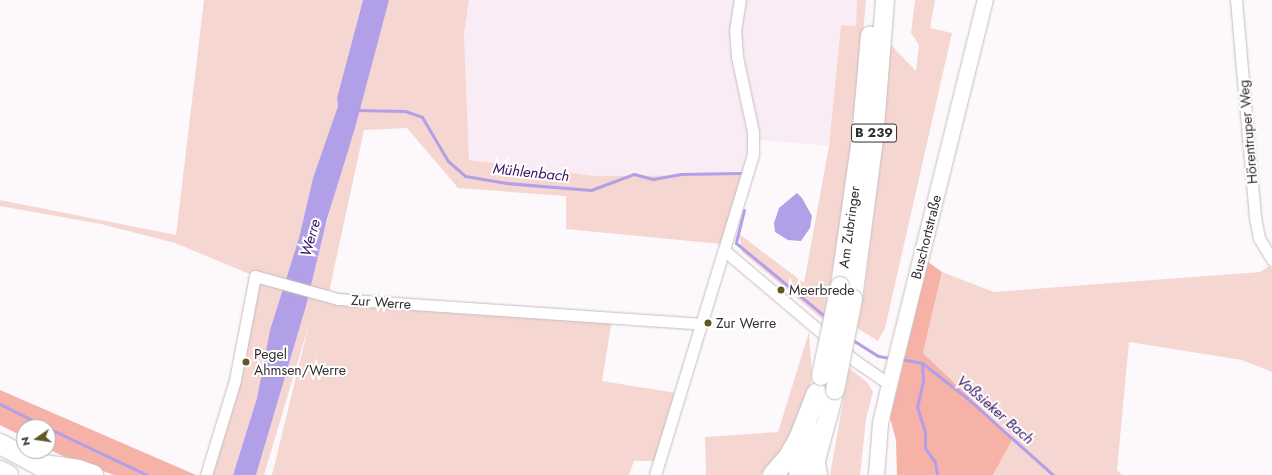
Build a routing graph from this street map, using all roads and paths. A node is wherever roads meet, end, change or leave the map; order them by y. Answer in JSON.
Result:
{"nodes":[{"id":1,"x":740,"y":0,"type":"edge"},
{"id":2,"x":874,"y":0,"type":"edge"},
{"id":3,"x":884,"y":0,"type":"edge"},
{"id":4,"x":985,"y":0,"type":"edge"},
{"id":5,"x":1236,"y":0,"type":"edge"},
{"id":6,"x":725,"y":251,"type":"junction"},
{"id":7,"x":1272,"y":260,"type":"edge"},
{"id":8,"x":702,"y":324,"type":"junction"},
{"id":9,"x":889,"y":384,"type":"junction"},
{"id":10,"x":825,"y":386,"type":"junction"},
{"id":11,"x":0,"y":444,"type":"edge"},
{"id":12,"x":39,"y":465,"type":"junction"},
{"id":13,"x":0,"y":471,"type":"edge"},
{"id":14,"x":814,"y":471,"type":"edge"},
{"id":15,"x":8,"y":475,"type":"edge"},
{"id":16,"x":58,"y":475,"type":"edge"},
{"id":17,"x":93,"y":475,"type":"edge"},
{"id":18,"x":206,"y":475,"type":"edge"},
{"id":19,"x":655,"y":475,"type":"edge"},
{"id":20,"x":773,"y":475,"type":"edge"},
{"id":21,"x":798,"y":475,"type":"edge"},
{"id":22,"x":876,"y":475,"type":"edge"}],
"edges":[{"from":1,"to":6,"type":"street"},
{"from":2,"to":10,"type":"highway","name":"Am Zubringer","number":"B 239","bridge":true},
{"from":3,"to":10,"type":"highway","name":"Am Zubringer","number":"B 239","bridge":true},
{"from":4,"to":9,"type":"main road","name":"Buschortstraße"},
{"from":5,"to":7,"type":"street","name":"Hörentruper Weg"},
{"from":6,"to":8,"type":"street"},
{"from":6,"to":9,"type":"street"},
{"from":8,"to":18,"type":"street","name":"Zur Werre"},
{"from":8,"to":19,"type":"street"},
{"from":9,"to":22,"type":"main road","name":"Buschortstraße"},
{"from":10,"to":14,"type":"highway","name":"Am Zubringer","number":"B 239"},
{"from":10,"to":20,"type":"highway"},
{"from":10,"to":21,"type":"highway","name":"Am Zubringer","number":"B 239"},
{"from":11,"to":12,"type":"highway"},
{"from":12,"to":16,"type":"highway"},
{"from":12,"to":17,"type":"highway"},
{"from":13,"to":15,"type":"highway"}]}
